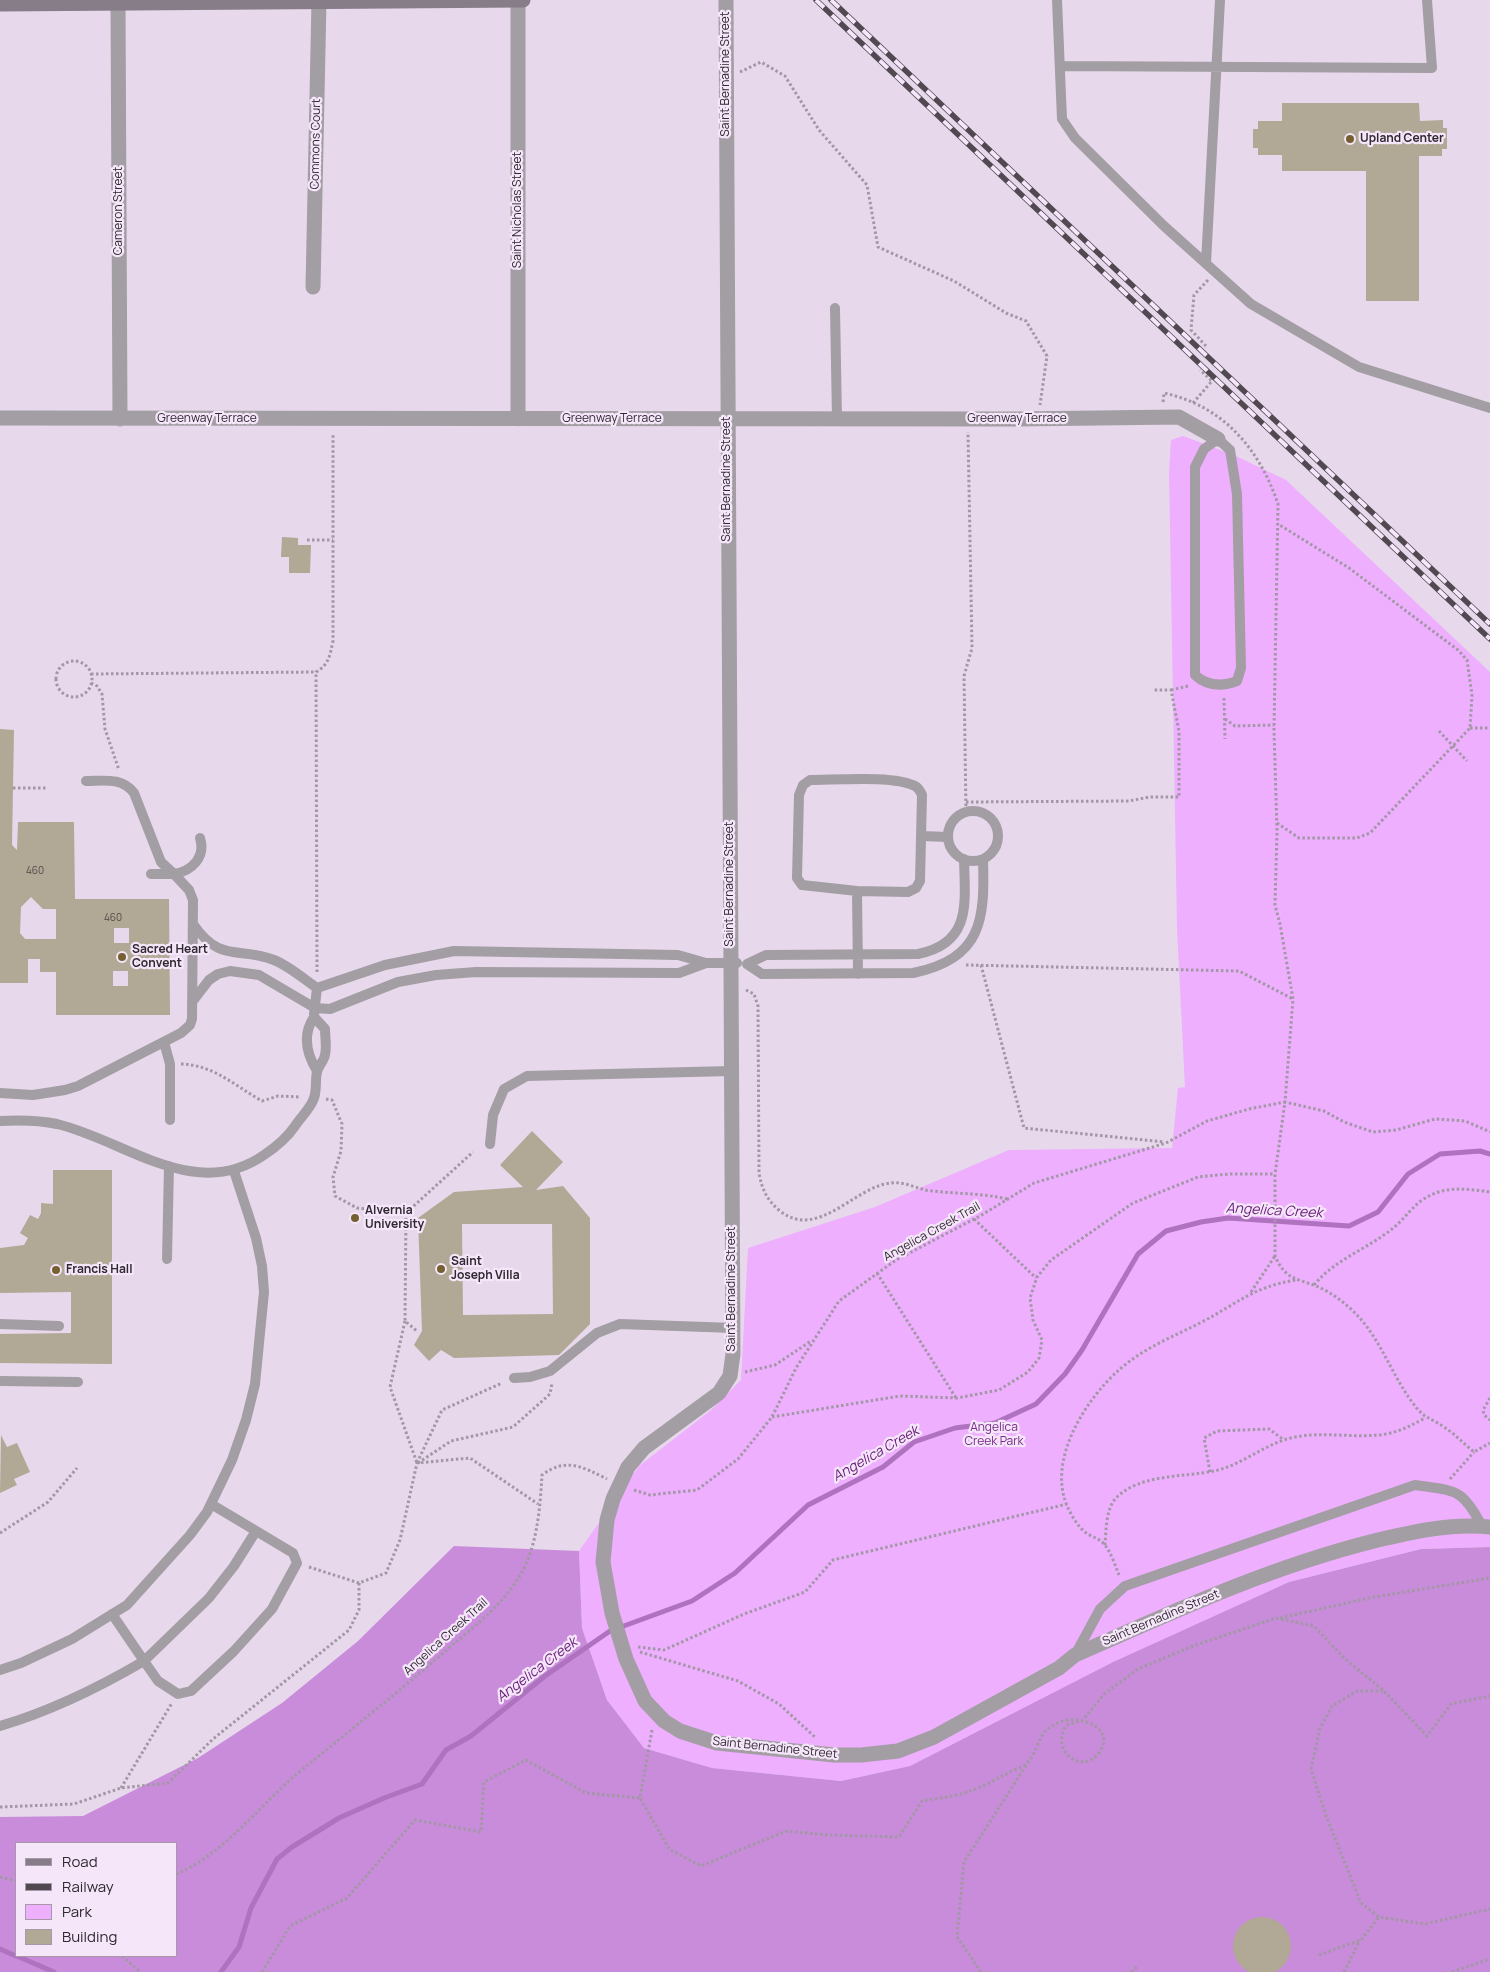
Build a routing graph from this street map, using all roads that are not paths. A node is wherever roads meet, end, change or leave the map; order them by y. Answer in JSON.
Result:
{"nodes":[{"id":1,"x":518,"y":0,"type":"edge"},
{"id":2,"x":523,"y":0,"type":"edge"},
{"id":3,"x":726,"y":0,"type":"edge"},
{"id":4,"x":1056,"y":0,"type":"edge"},
{"id":5,"x":1220,"y":0,"type":"edge"},
{"id":6,"x":1427,"y":0,"type":"edge"},
{"id":7,"x":319,"y":1,"type":"edge"},
{"id":8,"x":118,"y":3,"type":"junction"},
{"id":9,"x":0,"y":4,"type":"edge"},
{"id":10,"x":1060,"y":66,"type":"junction"},
{"id":11,"x":1215,"y":68,"type":"junction"},
{"id":12,"x":1206,"y":263,"type":"junction"},
{"id":13,"x":312,"y":287,"type":"dead end"},
{"id":14,"x":835,"y":308,"type":"dead end"},
{"id":15,"x":1490,"y":408,"type":"edge"},
{"id":16,"x":0,"y":418,"type":"edge"},
{"id":17,"x":120,"y":419,"type":"junction"},
{"id":18,"x":518,"y":419,"type":"junction"},
{"id":19,"x":727,"y":419,"type":"junction"},
{"id":20,"x":837,"y":419,"type":"junction"},
{"id":21,"x":1218,"y":439,"type":"junction"},
{"id":22,"x":86,"y":781,"type":"dead end"},
{"id":23,"x":921,"y":836,"type":"junction"},
{"id":24,"x":948,"y":837,"type":"junction"},
{"id":25,"x":200,"y":838,"type":"dead end"},
{"id":26,"x":964,"y":859,"type":"junction"},
{"id":27,"x":983,"y":859,"type":"junction"},
{"id":28,"x":151,"y":874,"type":"dead end"},
{"id":29,"x":174,"y":874,"type":"junction"},
{"id":30,"x":857,"y":891,"type":"junction"},
{"id":31,"x":193,"y":924,"type":"junction"},
{"id":32,"x":947,"y":942,"type":"junction"},
{"id":33,"x":230,"y":954,"type":"junction"},
{"id":34,"x":858,"y":955,"type":"junction"},
{"id":35,"x":956,"y":955,"type":"junction"},
{"id":36,"x":706,"y":963,"type":"junction"},
{"id":37,"x":730,"y":963,"type":"junction"},
{"id":38,"x":747,"y":964,"type":"junction"},
{"id":39,"x":230,"y":971,"type":"junction"},
{"id":40,"x":858,"y":974,"type":"junction"},
{"id":41,"x":317,"y":988,"type":"junction"},
{"id":42,"x":192,"y":1002,"type":"junction"},
{"id":43,"x":315,"y":1013,"type":"junction"},
{"id":44,"x":164,"y":1042,"type":"junction"},
{"id":45,"x":317,"y":1070,"type":"junction"},
{"id":46,"x":731,"y":1071,"type":"junction"},
{"id":47,"x":0,"y":1093,"type":"edge"},
{"id":48,"x":170,"y":1120,"type":"dead end"},
{"id":49,"x":0,"y":1121,"type":"edge"},
{"id":50,"x":490,"y":1144,"type":"dead end"},
{"id":51,"x":169,"y":1166,"type":"junction"},
{"id":52,"x":234,"y":1171,"type":"junction"},
{"id":53,"x":167,"y":1259,"type":"dead end"},
{"id":54,"x":0,"y":1324,"type":"edge"},
{"id":55,"x":59,"y":1326,"type":"dead end"},
{"id":56,"x":734,"y":1328,"type":"junction"},
{"id":57,"x":514,"y":1378,"type":"road end"},
{"id":58,"x":0,"y":1381,"type":"edge"},
{"id":59,"x":78,"y":1382,"type":"dead end"},
{"id":60,"x":211,"y":1504,"type":"junction"},
{"id":61,"x":1486,"y":1527,"type":"edge"},
{"id":62,"x":256,"y":1531,"type":"junction"},
{"id":63,"x":112,"y":1614,"type":"junction"},
{"id":64,"x":1075,"y":1655,"type":"junction"},
{"id":65,"x":144,"y":1661,"type":"junction"},
{"id":66,"x":0,"y":1670,"type":"edge"},
{"id":67,"x":0,"y":1726,"type":"edge"}],
"edges":[{"from":1,"to":2,"type":"street"},
{"from":1,"to":7,"type":"street"},
{"from":1,"to":18,"type":"street","name":"Saint Nicholas Street"},
{"from":3,"to":19,"type":"street","name":"Saint Bernadine Street"},
{"from":4,"to":10,"type":"lane"},
{"from":5,"to":11,"type":"lane"},
{"from":6,"to":11,"type":"lane"},
{"from":7,"to":8,"type":"street"},
{"from":7,"to":13,"type":"street","name":"Commons Court"},
{"from":8,"to":9,"type":"street"},
{"from":8,"to":17,"type":"street","name":"Cameron Street"},
{"from":10,"to":11,"type":"lane"},
{"from":10,"to":12,"type":"lane"},
{"from":11,"to":12,"type":"lane"},
{"from":12,"to":15,"type":"lane"},
{"from":14,"to":20,"type":"lane"},
{"from":16,"to":17,"type":"street","name":"Greenway Terrace"},
{"from":17,"to":18,"type":"street","name":"Greenway Terrace"},
{"from":18,"to":19,"type":"street","name":"Greenway Terrace"},
{"from":19,"to":20,"type":"street","name":"Greenway Terrace"},
{"from":19,"to":37,"type":"street","name":"Saint Bernadine Street"},
{"from":20,"to":21,"type":"street","name":"Greenway Terrace"},
{"from":21,"to":21,"type":"lane"},
{"from":22,"to":29,"type":"lane"},
{"from":23,"to":24,"type":"lane"},
{"from":23,"to":30,"type":"lane"},
{"from":23,"to":30,"type":"lane"},
{"from":24,"to":26,"type":"lane"},
{"from":24,"to":27,"type":"lane"},
{"from":25,"to":29,"type":"lane"},
{"from":26,"to":27,"type":"lane"},
{"from":26,"to":32,"type":"lane"},
{"from":27,"to":35,"type":"lane"},
{"from":28,"to":29,"type":"lane"},
{"from":29,"to":31,"type":"lane"},
{"from":30,"to":34,"type":"lane"},
{"from":31,"to":33,"type":"lane"},
{"from":31,"to":42,"type":"lane"},
{"from":32,"to":34,"type":"lane"},
{"from":32,"to":35,"type":"lane"},
{"from":33,"to":39,"type":"lane"},
{"from":33,"to":41,"type":"lane"},
{"from":34,"to":38,"type":"lane"},
{"from":34,"to":40,"type":"lane"},
{"from":35,"to":40,"type":"lane"},
{"from":36,"to":37,"type":"lane"},
{"from":36,"to":41,"type":"lane"},
{"from":36,"to":43,"type":"lane"},
{"from":37,"to":38,"type":"lane"},
{"from":37,"to":46,"type":"street","name":"Saint Bernadine Street"},
{"from":38,"to":40,"type":"lane"},
{"from":39,"to":42,"type":"lane"},
{"from":39,"to":43,"type":"lane"},
{"from":41,"to":43,"type":"lane"},
{"from":42,"to":44,"type":"lane"},
{"from":43,"to":45,"type":"lane"},
{"from":43,"to":45,"type":"lane"},
{"from":44,"to":47,"type":"lane"},
{"from":44,"to":48,"type":"lane"},
{"from":45,"to":52,"type":"lane"},
{"from":46,"to":50,"type":"lane"},
{"from":46,"to":56,"type":"street","name":"Saint Bernadine Street"},
{"from":49,"to":51,"type":"lane"},
{"from":51,"to":52,"type":"lane"},
{"from":51,"to":53,"type":"lane"},
{"from":52,"to":60,"type":"lane"},
{"from":54,"to":55,"type":"lane"},
{"from":56,"to":57,"type":"lane"},
{"from":56,"to":64,"type":"street","name":"Saint Bernadine Street"},
{"from":58,"to":59,"type":"lane"},
{"from":60,"to":62,"type":"lane"},
{"from":60,"to":63,"type":"lane"},
{"from":61,"to":64,"type":"street","name":"Saint Bernadine Street"},
{"from":61,"to":64,"type":"lane"},
{"from":62,"to":65,"type":"lane"},
{"from":62,"to":65,"type":"lane"},
{"from":63,"to":65,"type":"lane"},
{"from":63,"to":66,"type":"lane"},
{"from":65,"to":67,"type":"lane"}]}
